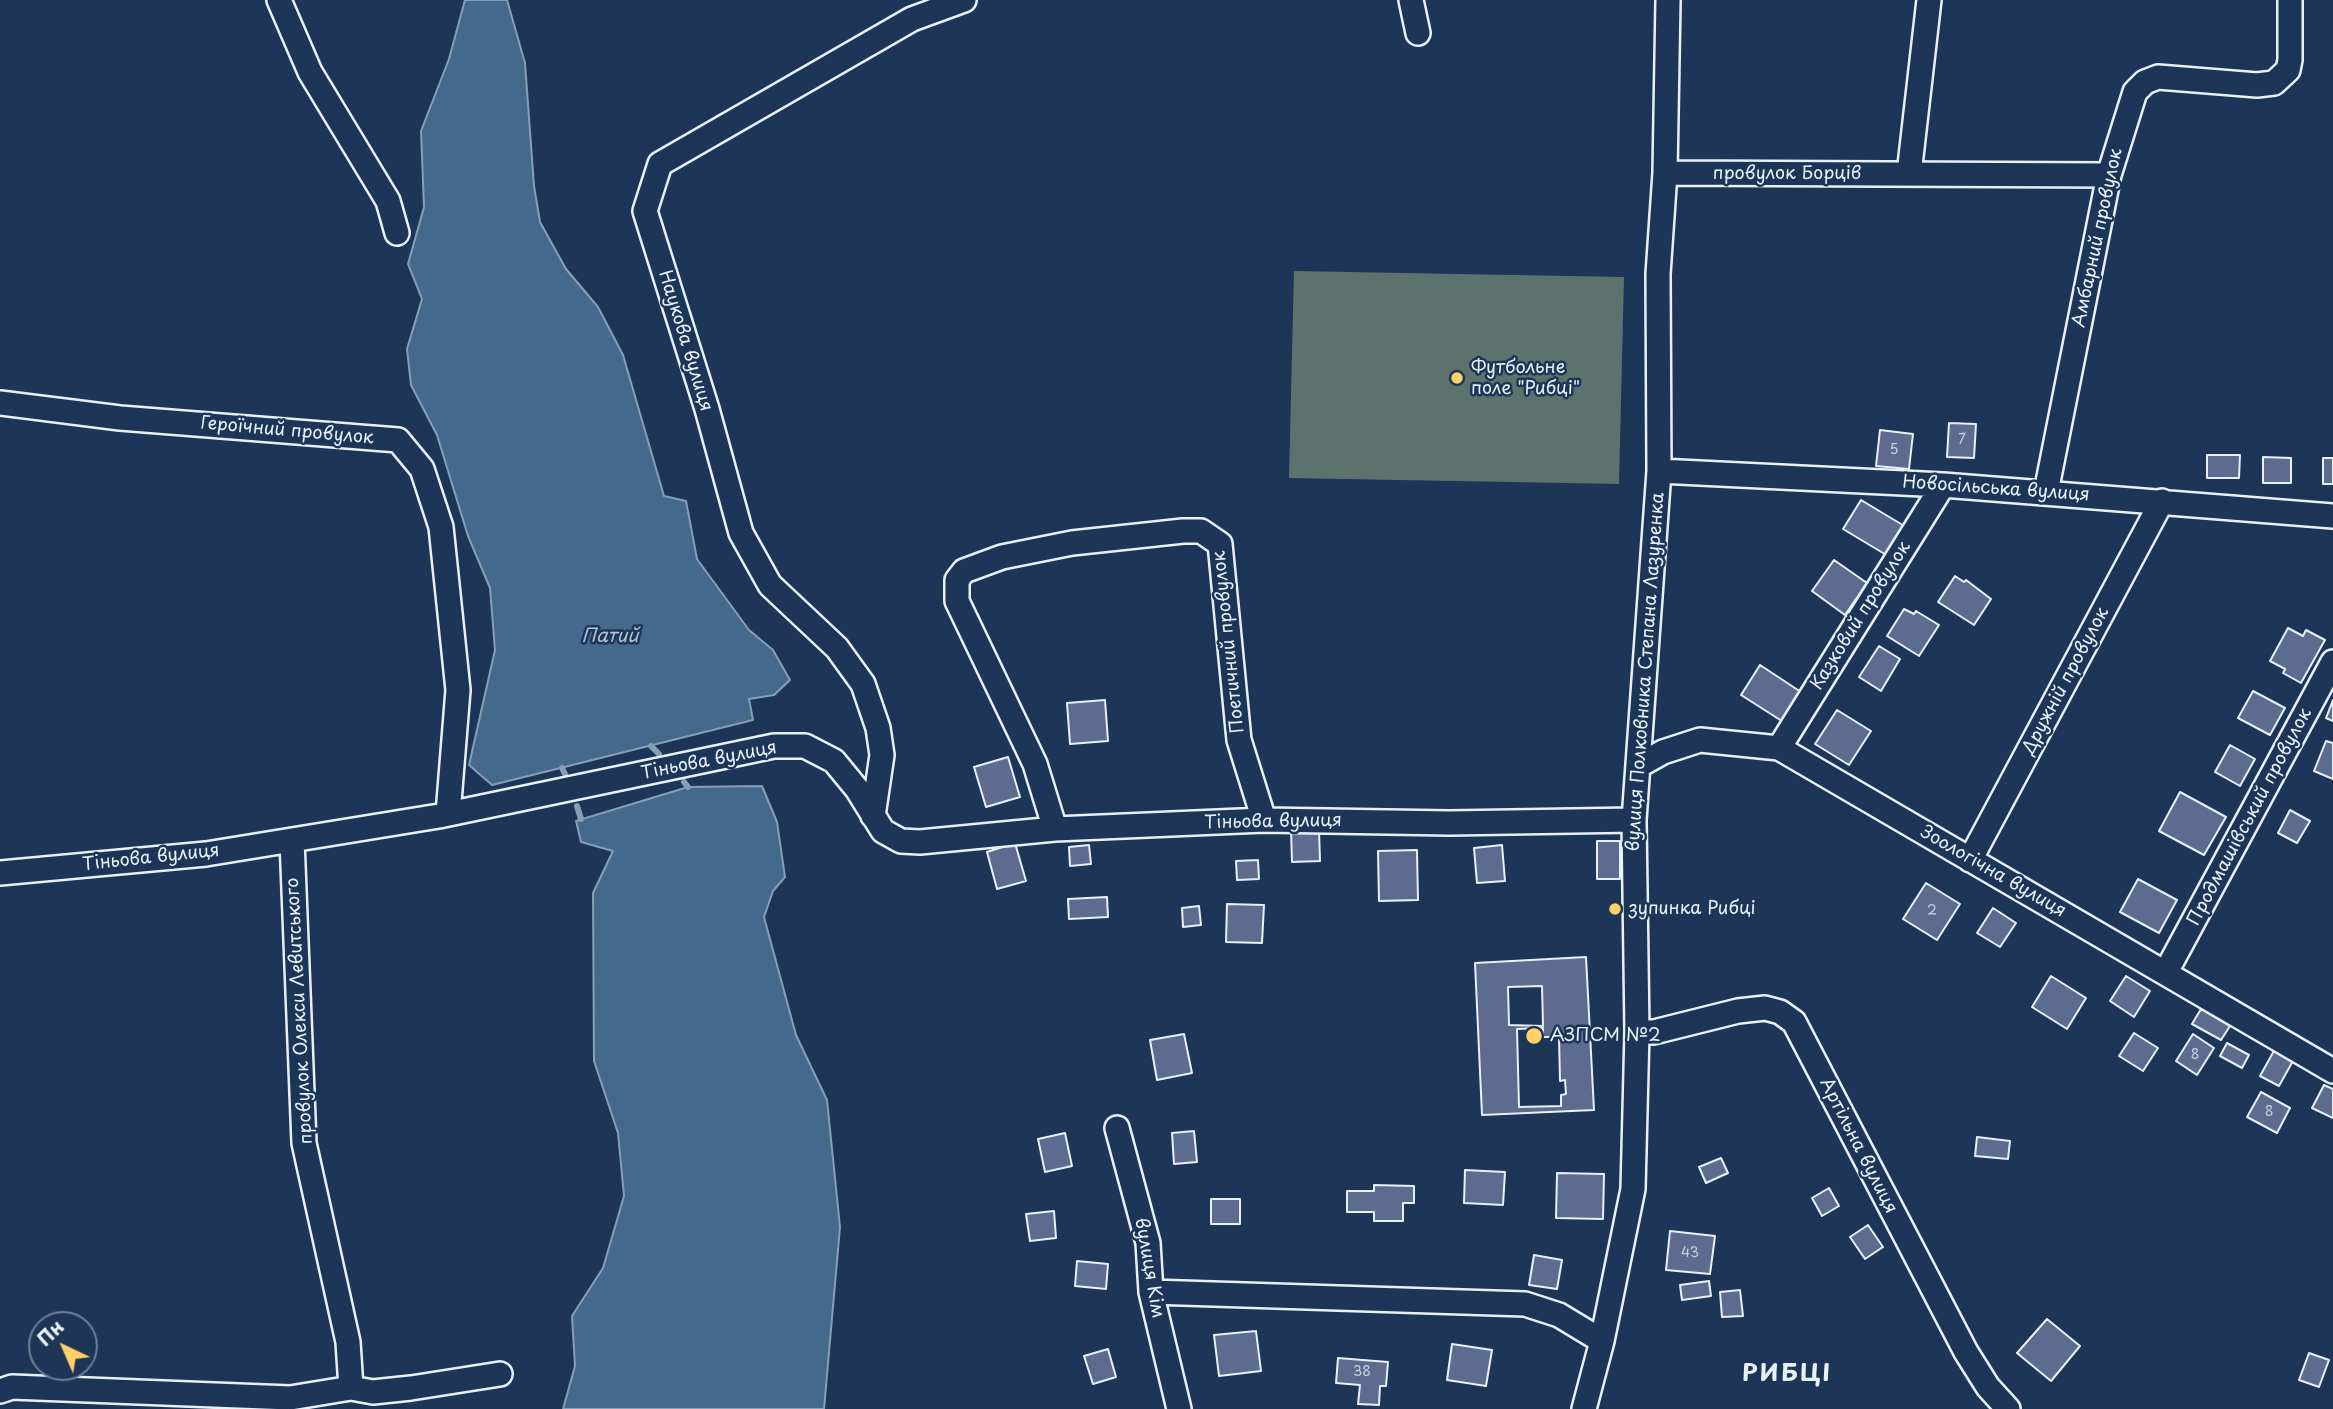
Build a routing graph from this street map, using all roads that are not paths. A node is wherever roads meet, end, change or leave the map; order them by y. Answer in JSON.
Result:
{"nodes":[{"id":1,"x":279,"y":0,"type":"edge"},
{"id":2,"x":964,"y":0,"type":"edge"},
{"id":3,"x":1411,"y":0,"type":"edge"},
{"id":4,"x":1668,"y":0,"type":"edge"},
{"id":5,"x":1929,"y":0,"type":"edge"},
{"id":6,"x":2290,"y":0,"type":"edge"},
{"id":7,"x":1418,"y":33,"type":"dead end"},
{"id":8,"x":1665,"y":173,"type":"junction"},
{"id":9,"x":1909,"y":174,"type":"junction"},
{"id":10,"x":2109,"y":175,"type":"junction"},
{"id":11,"x":397,"y":233,"type":"dead end"},
{"id":12,"x":0,"y":403,"type":"edge"},
{"id":13,"x":1659,"y":471,"type":"junction"},
{"id":14,"x":1943,"y":485,"type":"junction"},
{"id":15,"x":2046,"y":492,"type":"junction"},
{"id":16,"x":2162,"y":501,"type":"junction"},
{"id":17,"x":2333,"y":516,"type":"edge"},
{"id":18,"x":2333,"y":662,"type":"edge"},
{"id":19,"x":1780,"y":748,"type":"junction"},
{"id":20,"x":1638,"y":766,"type":"junction"},
{"id":21,"x":448,"y":814,"type":"junction"},
{"id":22,"x":873,"y":816,"type":"junction"},
{"id":23,"x":1264,"y":820,"type":"junction"},
{"id":24,"x":1634,"y":820,"type":"junction"},
{"id":25,"x":1055,"y":829,"type":"junction"},
{"id":26,"x":292,"y":840,"type":"junction"},
{"id":27,"x":1970,"y":860,"type":"junction"},
{"id":28,"x":0,"y":873,"type":"edge"},
{"id":29,"x":2166,"y":972,"type":"junction"},
{"id":30,"x":1637,"y":1032,"type":"junction"},
{"id":31,"x":2333,"y":1071,"type":"edge"},
{"id":32,"x":1117,"y":1128,"type":"dead end"},
{"id":33,"x":1151,"y":1292,"type":"junction"},
{"id":34,"x":1602,"y":1341,"type":"junction"},
{"id":35,"x":500,"y":1374,"type":"dead end"},
{"id":36,"x":351,"y":1388,"type":"junction"},
{"id":37,"x":0,"y":1391,"type":"edge"},
{"id":38,"x":1179,"y":1409,"type":"edge"},
{"id":39,"x":1584,"y":1409,"type":"edge"},
{"id":40,"x":2008,"y":1409,"type":"edge"}],
"edges":[{"from":1,"to":11,"type":"street"},
{"from":2,"to":22,"type":"street","name":"Наукова вулиця"},
{"from":3,"to":7,"type":"street"},
{"from":4,"to":8,"type":"street","name":"вулиця Полковника Степана Лазуренка"},
{"from":5,"to":9,"type":"street"},
{"from":6,"to":10,"type":"street","name":"Амбарний провулок"},
{"from":8,"to":9,"type":"street","name":"провулок Борців"},
{"from":8,"to":13,"type":"street","name":"вулиця Полковника Степана Лазуренка"},
{"from":9,"to":10,"type":"street","name":"провулок Борців"},
{"from":10,"to":15,"type":"street","name":"Амбарний провулок"},
{"from":12,"to":21,"type":"street","name":"Героїчний провулок"},
{"from":13,"to":14,"type":"street","name":"Новосільська вулиця"},
{"from":13,"to":20,"type":"street","name":"вулиця Полковника Степана Лазуренка"},
{"from":14,"to":15,"type":"street","name":"Новосільська вулиця"},
{"from":14,"to":19,"type":"street","name":"Казковий провулок"},
{"from":15,"to":16,"type":"street","name":"Новосільська вулиця"},
{"from":16,"to":17,"type":"street","name":"Новосільська вулиця"},
{"from":16,"to":27,"type":"street","name":"Дружній провулок"},
{"from":18,"to":29,"type":"street","name":"Продмашівський провулок"},
{"from":19,"to":20,"type":"street","name":"Зоологічна вулиця"},
{"from":19,"to":27,"type":"street","name":"Зоологічна вулиця"},
{"from":20,"to":24,"type":"street","name":"вулиця Полковника Степана Лазуренка"},
{"from":21,"to":22,"type":"street","name":"Тіньова вулиця"},
{"from":21,"to":26,"type":"street","name":"Тіньова вулиця"},
{"from":22,"to":25,"type":"street","name":"Тіньова вулиця"},
{"from":23,"to":24,"type":"street","name":"Тіньова вулиця"},
{"from":23,"to":25,"type":"street","name":"Тіньова вулиця"},
{"from":23,"to":25,"type":"street","name":"Поетичний провулок"},
{"from":24,"to":30,"type":"street","name":"вулиця Полковника Степана Лазуренка"},
{"from":26,"to":28,"type":"street","name":"Тіньова вулиця"},
{"from":26,"to":36,"type":"street","name":"провулок Олекси Левитського"},
{"from":27,"to":29,"type":"street","name":"Зоологічна вулиця"},
{"from":29,"to":31,"type":"street","name":"Зоологічна вулиця"},
{"from":30,"to":34,"type":"street","name":"вулиця Полковника Степана Лазуренка"},
{"from":30,"to":40,"type":"street","name":"Артільна вулиця"},
{"from":32,"to":33,"type":"street","name":"вулиця Кім"},
{"from":33,"to":34,"type":"street"},
{"from":33,"to":38,"type":"street","name":"вулиця Кім"},
{"from":34,"to":39,"type":"street","name":"вулиця Полковника Степана Лазуренка"},
{"from":35,"to":36,"type":"street"},
{"from":36,"to":37,"type":"street"}]}
